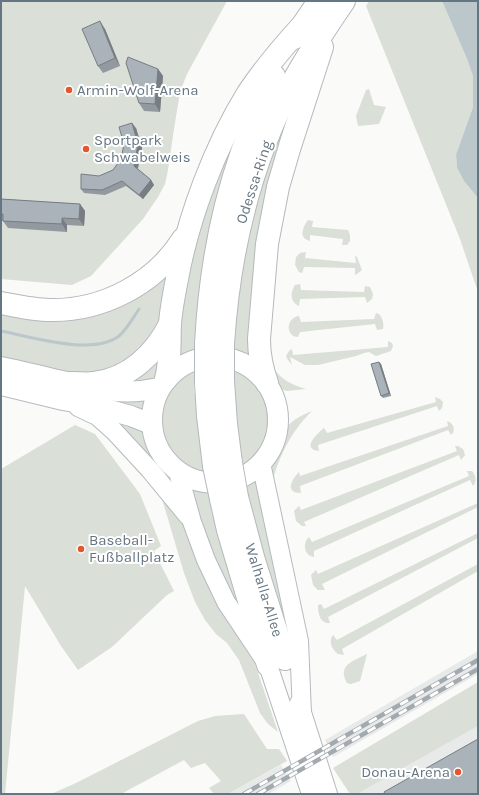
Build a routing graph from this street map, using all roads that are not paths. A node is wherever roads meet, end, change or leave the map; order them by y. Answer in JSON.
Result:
{"nodes":[{"id":1,"x":344,"y":1,"type":"edge"},
{"id":2,"x":316,"y":5,"type":"edge"},
{"id":3,"x":328,"y":25,"type":"junction"},
{"id":4,"x":301,"y":27,"type":"junction"},
{"id":5,"x":189,"y":230,"type":"junction"},
{"id":6,"x":1,"y":303,"type":"edge"},
{"id":7,"x":170,"y":323,"type":"junction"},
{"id":8,"x":214,"y":344,"type":"junction"},
{"id":9,"x":1,"y":367,"type":"edge"},
{"id":10,"x":214,"y":382,"type":"joint"},
{"id":11,"x":266,"y":383,"type":"junction"},
{"id":12,"x":163,"y":384,"type":"junction"},
{"id":13,"x":1,"y":385,"type":"edge"},
{"id":14,"x":67,"y":392,"type":"junction"},
{"id":15,"x":151,"y":424,"type":"junction"},
{"id":16,"x":261,"y":463,"type":"junction"},
{"id":17,"x":178,"y":472,"type":"junction"},
{"id":18,"x":192,"y":522,"type":"junction"},
{"id":19,"x":277,"y":662,"type":"junction"},
{"id":20,"x":302,"y":714,"type":"junction"},
{"id":21,"x":311,"y":794,"type":"edge"},
{"id":22,"x":328,"y":794,"type":"edge"}],
"edges":[{"from":1,"to":3,"type":"highway","name":"Odessa-Ring"},
{"from":2,"to":4,"type":"highway","name":"Odessa-Ring"},
{"from":3,"to":8,"type":"highway","name":"Odessa-Ring"},
{"from":3,"to":11,"type":"highway"},
{"from":4,"to":5,"type":"highway"},
{"from":4,"to":8,"type":"highway","name":"Odessa-Ring"},
{"from":5,"to":6,"type":"highway"},
{"from":5,"to":7,"type":"highway"},
{"from":7,"to":12,"type":"highway"},
{"from":7,"to":14,"type":"highway"},
{"from":8,"to":10,"type":"highway","name":"Odessa-Ring","bridge":true},
{"from":9,"to":14,"type":"main road"},
{"from":10,"to":19,"type":"highway","name":"Walhalla-Allee","bridge":true},
{"from":11,"to":12,"type":"main road"},
{"from":11,"to":16,"type":"main road"},
{"from":12,"to":14,"type":"main road"},
{"from":12,"to":15,"type":"main road"},
{"from":13,"to":14,"type":"main road"},
{"from":14,"to":15,"type":"main road"},
{"from":14,"to":18,"type":"main road"},
{"from":15,"to":17,"type":"main road"},
{"from":16,"to":17,"type":"main road"},
{"from":16,"to":20,"type":"main road"},
{"from":17,"to":18,"type":"main road"},
{"from":18,"to":19,"type":"main road"},
{"from":19,"to":20,"type":"main road","name":"Walhalla-Allee"},
{"from":19,"to":21,"type":"main road","name":"Walhalla-Allee"},
{"from":20,"to":22,"type":"main road","name":"Walhalla-Allee"}]}
